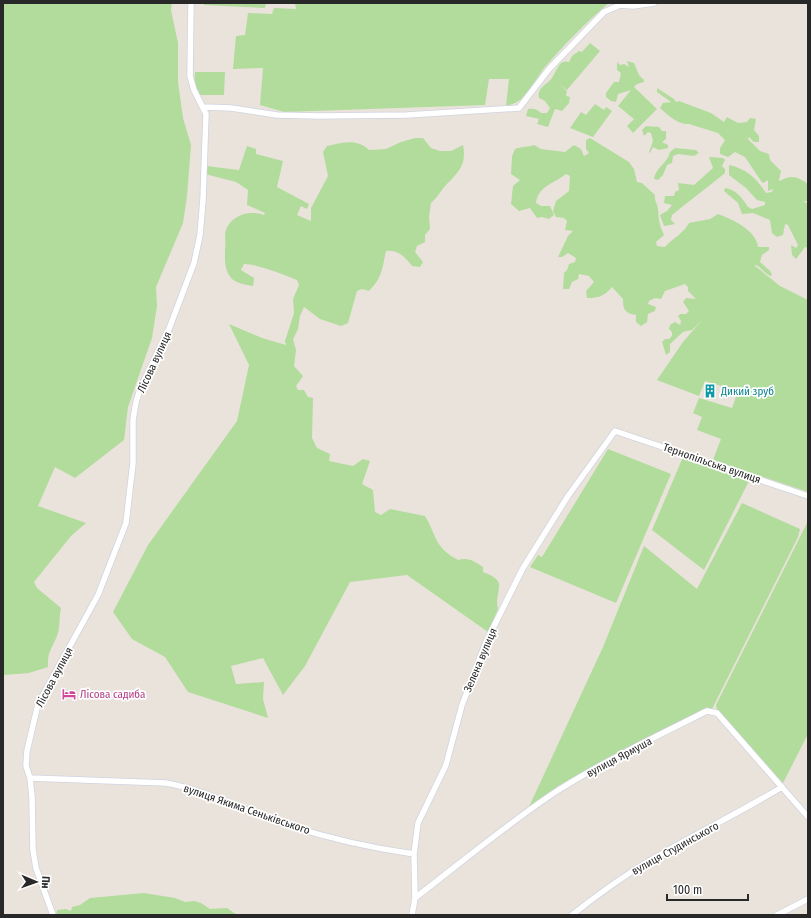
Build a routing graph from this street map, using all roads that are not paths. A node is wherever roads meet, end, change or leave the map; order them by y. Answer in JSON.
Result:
{"nodes":[{"id":1,"x":191,"y":3,"type":"edge"},
{"id":2,"x":654,"y":3,"type":"edge"},
{"id":3,"x":619,"y":4,"type":"edge"},
{"id":4,"x":204,"y":107,"type":"junction"},
{"id":5,"x":615,"y":431,"type":"joint"},
{"id":6,"x":808,"y":496,"type":"edge"},
{"id":7,"x":30,"y":778,"type":"junction"},
{"id":8,"x":782,"y":787,"type":"junction"},
{"id":9,"x":808,"y":817,"type":"edge"},
{"id":10,"x":414,"y":854,"type":"junction"},
{"id":11,"x":415,"y":898,"type":"junction"},
{"id":12,"x":808,"y":899,"type":"edge"},
{"id":13,"x":53,"y":915,"type":"edge"},
{"id":14,"x":412,"y":915,"type":"edge"},
{"id":15,"x":572,"y":915,"type":"edge"},
{"id":16,"x":777,"y":915,"type":"edge"}],
"edges":[{"from":1,"to":4,"type":"street","name":"Лісова вулиця"},
{"from":2,"to":3,"type":"street"},
{"from":3,"to":4,"type":"street"},
{"from":4,"to":7,"type":"street","name":"Лісова вулиця"},
{"from":5,"to":6,"type":"street","name":"Тернопільська вулиця"},
{"from":5,"to":10,"type":"street","name":"Зелена вулиця"},
{"from":7,"to":10,"type":"street","name":"вулиця Якима Сеньківського"},
{"from":7,"to":13,"type":"street","name":"Лісова вулиця"},
{"from":8,"to":9,"type":"street","name":"вулиця Ярмуша"},
{"from":8,"to":11,"type":"street","name":"вулиця Ярмуша"},
{"from":8,"to":15,"type":"street","name":"вулиця Студинського"},
{"from":10,"to":11,"type":"street","name":"Зелена вулиця"},
{"from":11,"to":14,"type":"street","name":"Зелена вулиця"},
{"from":12,"to":16,"type":"street"}]}
